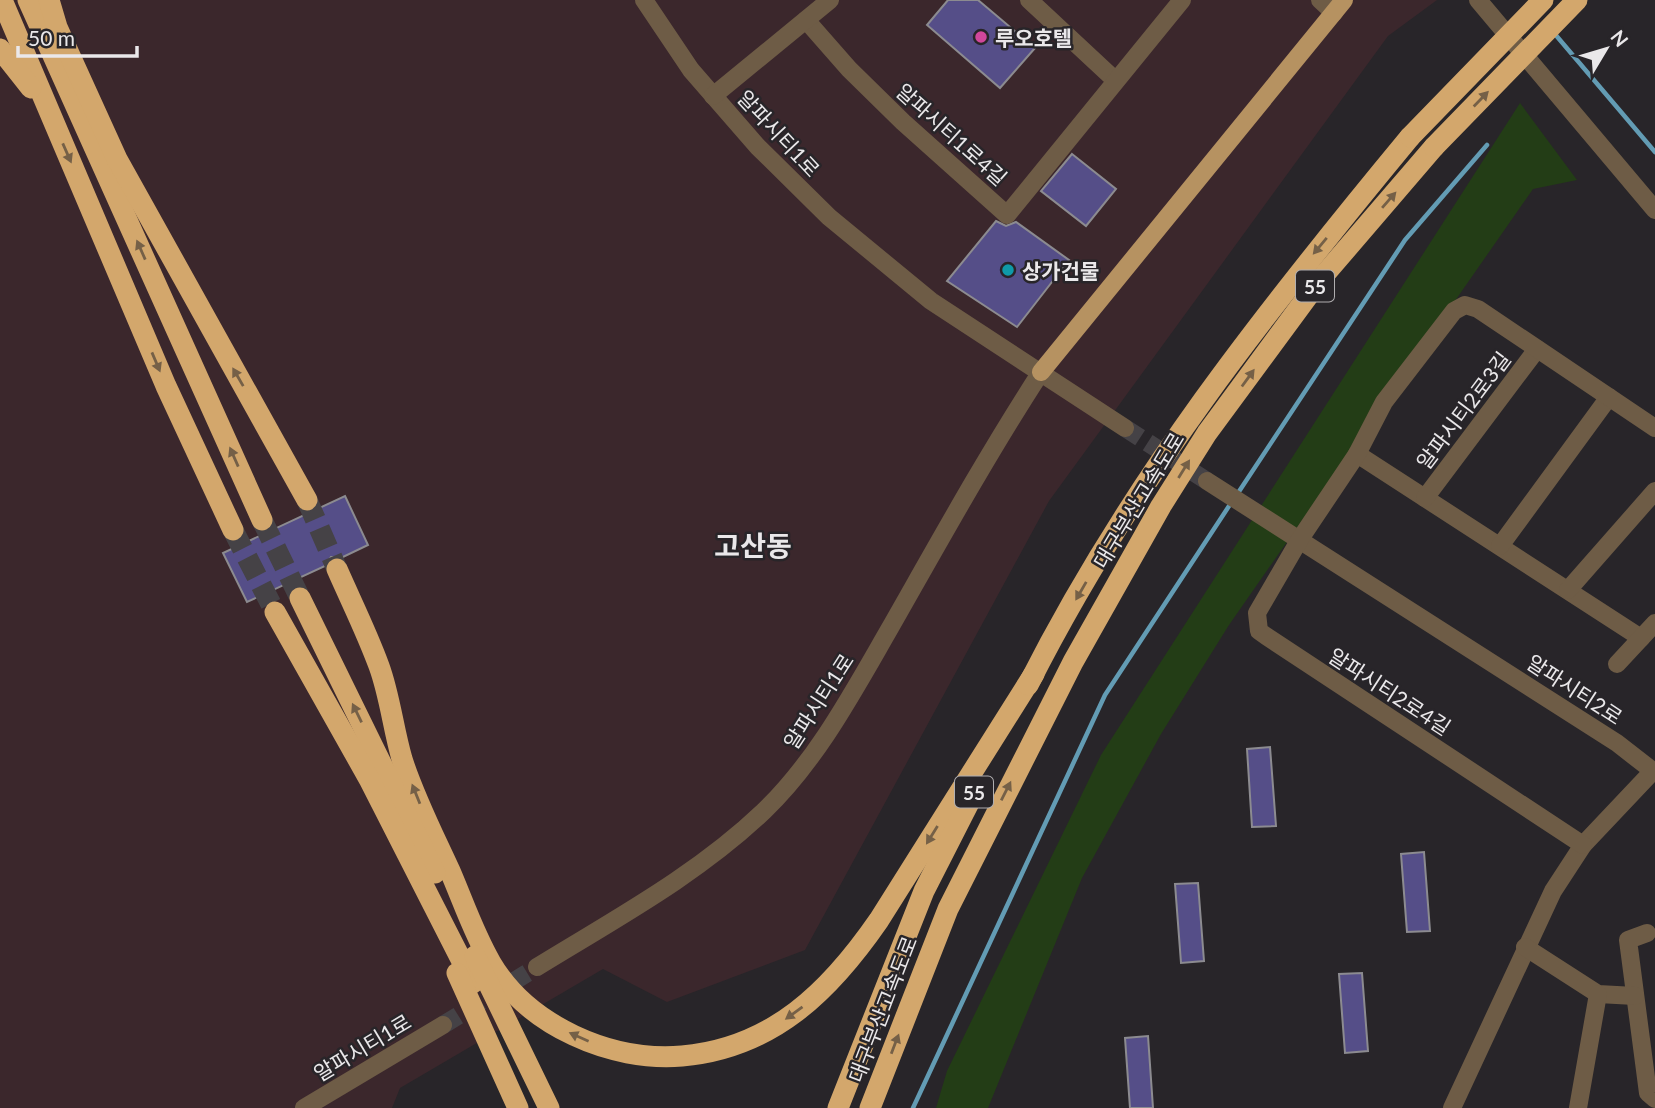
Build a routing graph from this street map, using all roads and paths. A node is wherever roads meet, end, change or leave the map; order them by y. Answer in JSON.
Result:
{"nodes":[{"id":1,"x":2,"y":0,"type":"edge"},
{"id":2,"x":28,"y":0,"type":"edge"},
{"id":3,"x":49,"y":0,"type":"edge"},
{"id":4,"x":644,"y":0,"type":"edge"},
{"id":5,"x":830,"y":0,"type":"edge"},
{"id":6,"x":1029,"y":0,"type":"edge"},
{"id":7,"x":1182,"y":0,"type":"edge"},
{"id":8,"x":1320,"y":0,"type":"edge"},
{"id":9,"x":1478,"y":0,"type":"edge"},
{"id":10,"x":1543,"y":0,"type":"edge"},
{"id":11,"x":1577,"y":0,"type":"edge"},
{"id":12,"x":1339,"y":6,"type":"edge"},
{"id":13,"x":806,"y":20,"type":"junction"},
{"id":14,"x":0,"y":49,"type":"edge"},
{"id":15,"x":1115,"y":80,"type":"junction"},
{"id":16,"x":713,"y":96,"type":"junction"},
{"id":17,"x":48,"y":112,"type":"junction"},
{"id":18,"x":1655,"y":210,"type":"edge"},
{"id":19,"x":1537,"y":349,"type":"junction"},
{"id":20,"x":1041,"y":372,"type":"junction"},
{"id":21,"x":1609,"y":397,"type":"junction"},
{"id":22,"x":1125,"y":428,"type":"tunnel mouth"},
{"id":23,"x":1655,"y":428,"type":"edge"},
{"id":24,"x":1357,"y":454,"type":"junction"},
{"id":25,"x":1207,"y":481,"type":"tunnel mouth"},
{"id":26,"x":1655,"y":491,"type":"edge"},
{"id":27,"x":1425,"y":498,"type":"junction"},
{"id":28,"x":307,"y":500,"type":"tunnel mouth"},
{"id":29,"x":262,"y":520,"type":"tunnel mouth"},
{"id":30,"x":233,"y":530,"type":"tunnel mouth"},
{"id":31,"x":1300,"y":539,"type":"junction"},
{"id":32,"x":1500,"y":546,"type":"junction"},
{"id":33,"x":337,"y":569,"type":"tunnel mouth"},
{"id":34,"x":1568,"y":590,"type":"junction"},
{"id":35,"x":300,"y":598,"type":"tunnel mouth"},
{"id":36,"x":275,"y":612,"type":"tunnel mouth"},
{"id":37,"x":1655,"y":623,"type":"edge"},
{"id":38,"x":1642,"y":638,"type":"junction"},
{"id":39,"x":1617,"y":664,"type":"dead end"},
{"id":40,"x":1034,"y":674,"type":"junction"},
{"id":41,"x":1654,"y":771,"type":"edge"},
{"id":42,"x":1583,"y":845,"type":"junction"},
{"id":43,"x":429,"y":863,"type":"junction"},
{"id":44,"x":1647,"y":933,"type":"dead end"},
{"id":45,"x":1525,"y":947,"type":"junction"},
{"id":46,"x":537,"y":967,"type":"tunnel mouth"},
{"id":47,"x":475,"y":971,"type":"junction"},
{"id":48,"x":1598,"y":994,"type":"junction"},
{"id":49,"x":1635,"y":996,"type":"junction"},
{"id":50,"x":443,"y":1025,"type":"tunnel mouth"},
{"id":51,"x":1655,"y":1099,"type":"edge"},
{"id":52,"x":331,"y":1101,"type":"edge"},
{"id":53,"x":304,"y":1108,"type":"edge"},
{"id":54,"x":518,"y":1108,"type":"edge"},
{"id":55,"x":534,"y":1108,"type":"edge"},
{"id":56,"x":549,"y":1108,"type":"edge"},
{"id":57,"x":838,"y":1108,"type":"edge"},
{"id":58,"x":870,"y":1108,"type":"edge"},
{"id":59,"x":1452,"y":1108,"type":"edge"},
{"id":60,"x":1578,"y":1108,"type":"edge"}],
"edges":[{"from":1,"to":17,"type":"highway"},
{"from":29,"to":2,"type":"highway","one_way":true},
{"from":28,"to":3,"type":"highway","one_way":true},
{"from":4,"to":16,"type":"street","name":"알파시티1로"},
{"from":5,"to":13,"type":"street"},
{"from":6,"to":15,"type":"street"},
{"from":7,"to":15,"type":"street","name":"알파시티1로4길"},
{"from":8,"to":12,"type":"street"},
{"from":9,"to":18,"type":"street"},
{"from":10,"to":40,"type":"highway","name":"대구부산고속도로","number":"55","one_way":true,"bridge":true},
{"from":58,"to":11,"type":"highway","name":"대구부산고속도로","number":"55","one_way":true,"bridge":true},
{"from":12,"to":20,"type":"main road","name":"알파시티1로"},
{"from":13,"to":15,"type":"street","name":"알파시티1로4길"},
{"from":13,"to":16,"type":"street"},
{"from":14,"to":17,"type":"highway"},
{"from":16,"to":20,"type":"street","name":"알파시티1로"},
{"from":17,"to":30,"type":"highway","one_way":true},
{"from":19,"to":21,"type":"street","name":"알파시티2로3길"},
{"from":19,"to":24,"type":"street","name":"알파시티2로3길"},
{"from":19,"to":27,"type":"street","name":"알파시티2로3길"},
{"from":20,"to":22,"type":"street"},
{"from":20,"to":46,"type":"street","name":"알파시티1로"},
{"from":21,"to":23,"type":"street","name":"알파시티2로3길"},
{"from":21,"to":32,"type":"street"},
{"from":24,"to":27,"type":"street","name":"알파시티2로3길"},
{"from":24,"to":31,"type":"street","name":"알파시티2로3길"},
{"from":25,"to":31,"type":"street","name":"알파시티2로"},
{"from":26,"to":34,"type":"street"},
{"from":27,"to":32,"type":"street","name":"알파시티2로3길"},
{"from":31,"to":41,"type":"street","name":"알파시티2로"},
{"from":31,"to":42,"type":"street","name":"알파시티2로4길"},
{"from":32,"to":34,"type":"street","name":"알파시티2로3길"},
{"from":43,"to":33,"type":"highway","one_way":true},
{"from":34,"to":38,"type":"street","name":"알파시티2로3길"},
{"from":43,"to":35,"type":"highway","one_way":true},
{"from":36,"to":43,"type":"highway"},
{"from":37,"to":38,"type":"street"},
{"from":38,"to":39,"type":"street"},
{"from":40,"to":47,"type":"highway","one_way":true},
{"from":40,"to":57,"type":"highway","name":"대구부산고속도로","number":"55"},
{"from":41,"to":42,"type":"street","name":"알파시티2로"},
{"from":42,"to":45,"type":"street","name":"알파시티2로"},
{"from":43,"to":47,"type":"highway"},
{"from":44,"to":49,"type":"street"},
{"from":45,"to":48,"type":"street"},
{"from":45,"to":59,"type":"street","name":"알파시티2로"},
{"from":47,"to":54,"type":"highway"},
{"from":47,"to":55,"type":"highway"},
{"from":47,"to":56,"type":"highway"},
{"from":48,"to":49,"type":"street"},
{"from":48,"to":60,"type":"street"},
{"from":49,"to":51,"type":"street"},
{"from":50,"to":52,"type":"street","name":"알파시티1로"},
{"from":52,"to":53,"type":"street","name":"알파시티1로"}]}
